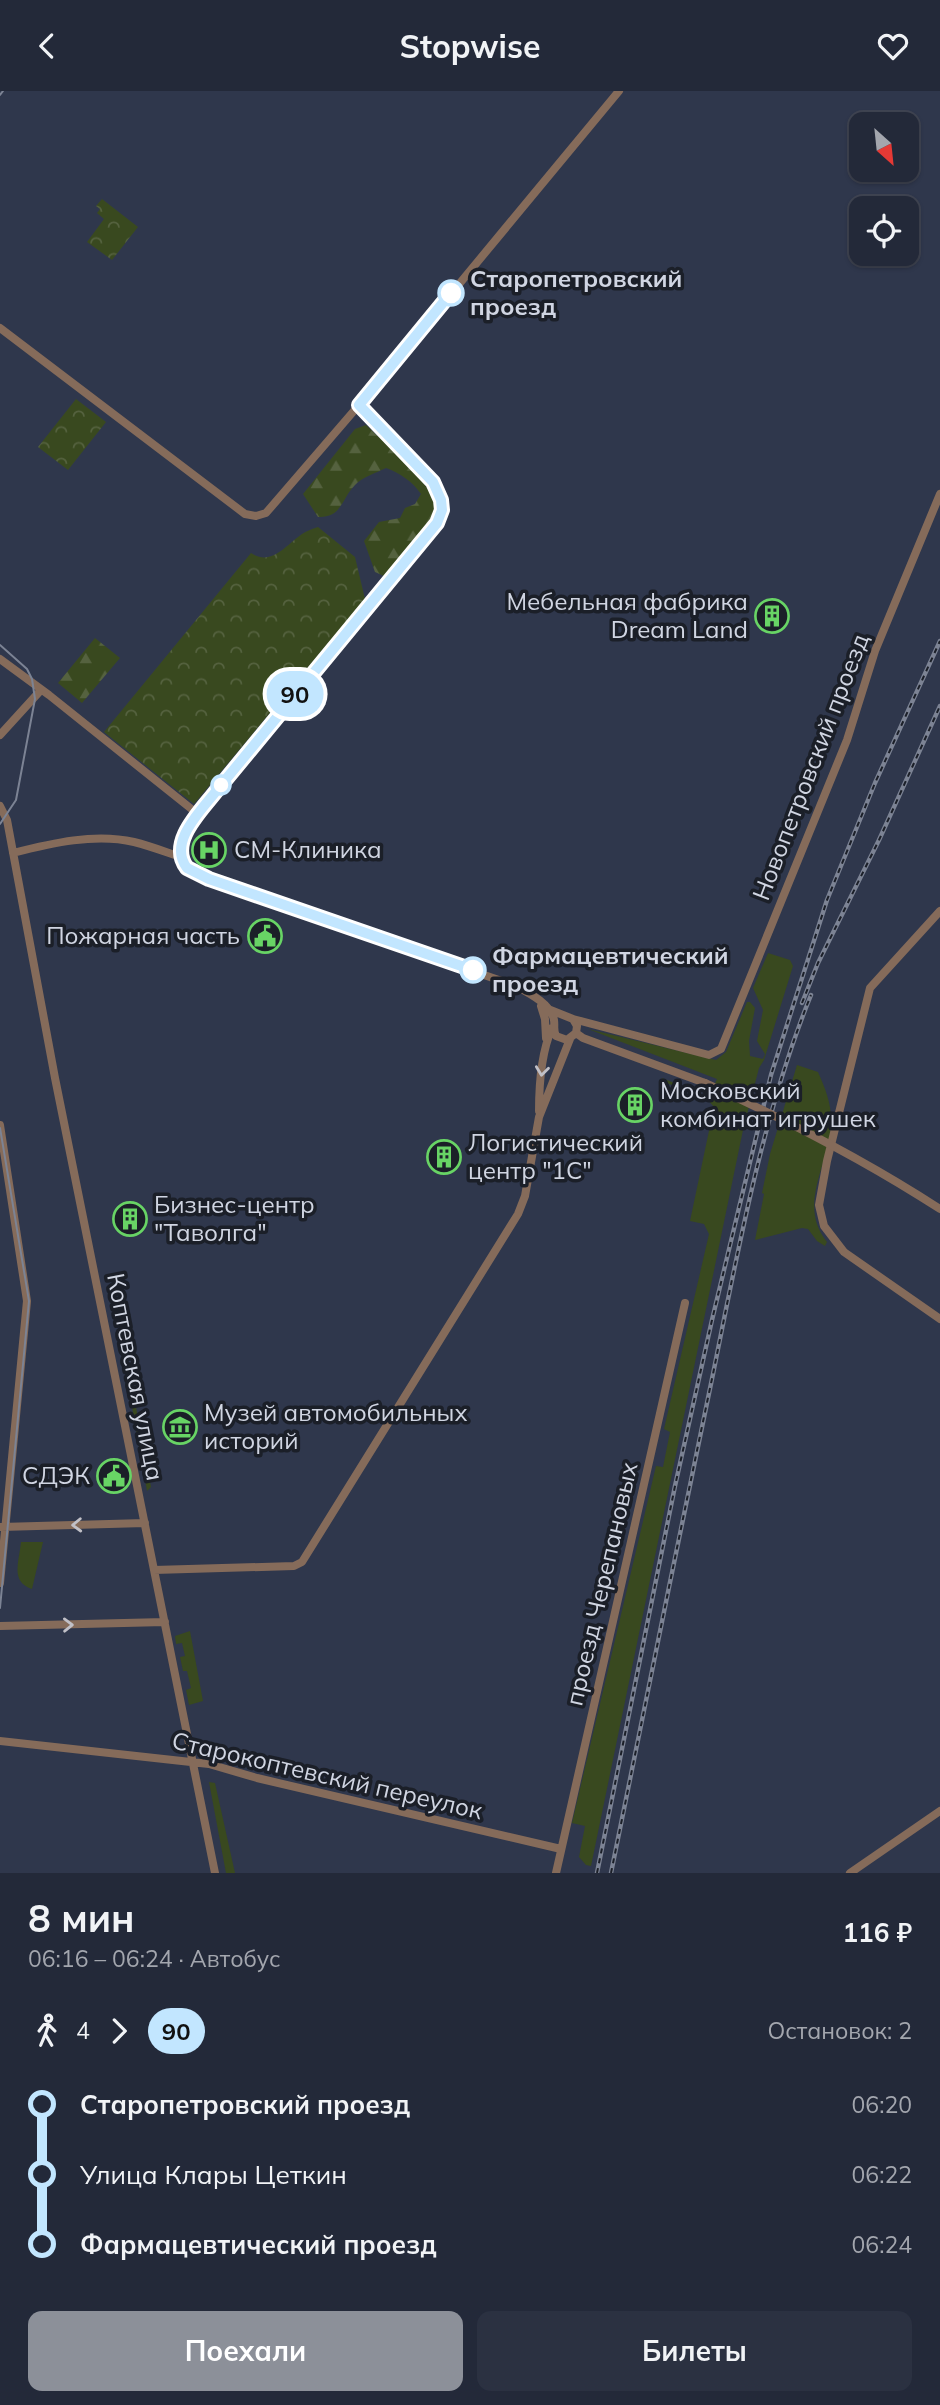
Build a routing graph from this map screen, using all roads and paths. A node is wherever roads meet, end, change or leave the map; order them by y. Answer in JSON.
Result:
{"nodes":[{"id":1,"x":619,"y":91,"type":"edge"},
{"id":2,"x":0,"y":328,"type":"edge"},
{"id":3,"x":359,"y":405,"type":"junction"},
{"id":4,"x":940,"y":494,"type":"edge"},
{"id":5,"x":0,"y":659,"type":"edge"},
{"id":6,"x":41,"y":690,"type":"junction"},
{"id":7,"x":0,"y":735,"type":"edge"},
{"id":8,"x":2,"y":814,"type":"edge"},
{"id":9,"x":198,"y":815,"type":"junction"},
{"id":10,"x":13,"y":853,"type":"junction"},
{"id":11,"x":181,"y":857,"type":"junction"},
{"id":12,"x":940,"y":911,"type":"edge"},
{"id":13,"x":536,"y":998,"type":"junction"},
{"id":14,"x":546,"y":1007,"type":"junction"},
{"id":15,"x":563,"y":1016,"type":"junction"},
{"id":16,"x":573,"y":1019,"type":"junction"},
{"id":17,"x":554,"y":1024,"type":"junction"},
{"id":18,"x":573,"y":1036,"type":"junction"},
{"id":19,"x":546,"y":1041,"type":"junction"},
{"id":20,"x":539,"y":1117,"type":"junction"},
{"id":21,"x":0,"y":1125,"type":"edge"},
{"id":22,"x":940,"y":1209,"type":"edge"},
{"id":23,"x":685,"y":1303,"type":"dead end"},
{"id":24,"x":940,"y":1319,"type":"edge"},
{"id":25,"x":145,"y":1523,"type":"junction"},
{"id":26,"x":2,"y":1527,"type":"edge"},
{"id":27,"x":154,"y":1570,"type":"junction"},
{"id":28,"x":0,"y":1583,"type":"edge"},
{"id":29,"x":165,"y":1622,"type":"junction"},
{"id":30,"x":0,"y":1626,"type":"edge"},
{"id":31,"x":0,"y":1741,"type":"edge"},
{"id":32,"x":193,"y":1762,"type":"junction"},
{"id":33,"x":940,"y":1811,"type":"edge"},
{"id":34,"x":561,"y":1849,"type":"junction"},
{"id":35,"x":215,"y":1873,"type":"edge"},
{"id":36,"x":556,"y":1873,"type":"edge"},
{"id":37,"x":850,"y":1873,"type":"edge"}],
"edges":[{"from":1,"to":3,"type":"street"},
{"from":2,"to":3,"type":"street"},
{"from":3,"to":9,"type":"street"},
{"from":4,"to":16,"type":"street","name":"Новопетровский проезд"},
{"from":5,"to":6,"type":"street"},
{"from":6,"to":7,"type":"street"},
{"from":6,"to":9,"type":"street"},
{"from":8,"to":10,"type":"street","name":"Коптевская улица"},
{"from":9,"to":11,"type":"street"},
{"from":10,"to":11,"type":"street"},
{"from":10,"to":25,"type":"street","name":"Коптевская улица"},
{"from":11,"to":13,"type":"street"},
{"from":12,"to":24,"type":"street"},
{"from":13,"to":14,"type":"street"},
{"from":13,"to":19,"type":"street"},
{"from":14,"to":15,"type":"street"},
{"from":14,"to":17,"type":"street"},
{"from":15,"to":16,"type":"street"},
{"from":15,"to":17,"type":"street"},
{"from":16,"to":18,"type":"street"},
{"from":17,"to":18,"type":"street"},
{"from":17,"to":19,"type":"street"},
{"from":18,"to":20,"type":"street"},
{"from":18,"to":22,"type":"street","bridge":true},
{"from":19,"to":20,"type":"street","one_way":true},
{"from":20,"to":27,"type":"street"},
{"from":21,"to":26,"type":"street"},
{"from":23,"to":34,"type":"street","name":"проезд Черепановых"},
{"from":25,"to":26,"type":"street","one_way":true},
{"from":25,"to":27,"type":"street","name":"Коптевская улица"},
{"from":26,"to":28,"type":"street"},
{"from":27,"to":29,"type":"street","name":"Коптевская улица"},
{"from":30,"to":29,"type":"street","one_way":true},
{"from":29,"to":32,"type":"street","name":"Коптевская улица"},
{"from":31,"to":32,"type":"street","name":"Старокоптевский переулок"},
{"from":32,"to":34,"type":"street","name":"Старокоптевский переулок"},
{"from":32,"to":35,"type":"street","name":"Коптевская улица"},
{"from":33,"to":37,"type":"street"},
{"from":34,"to":36,"type":"street","name":"проезд Черепановых"}]}
